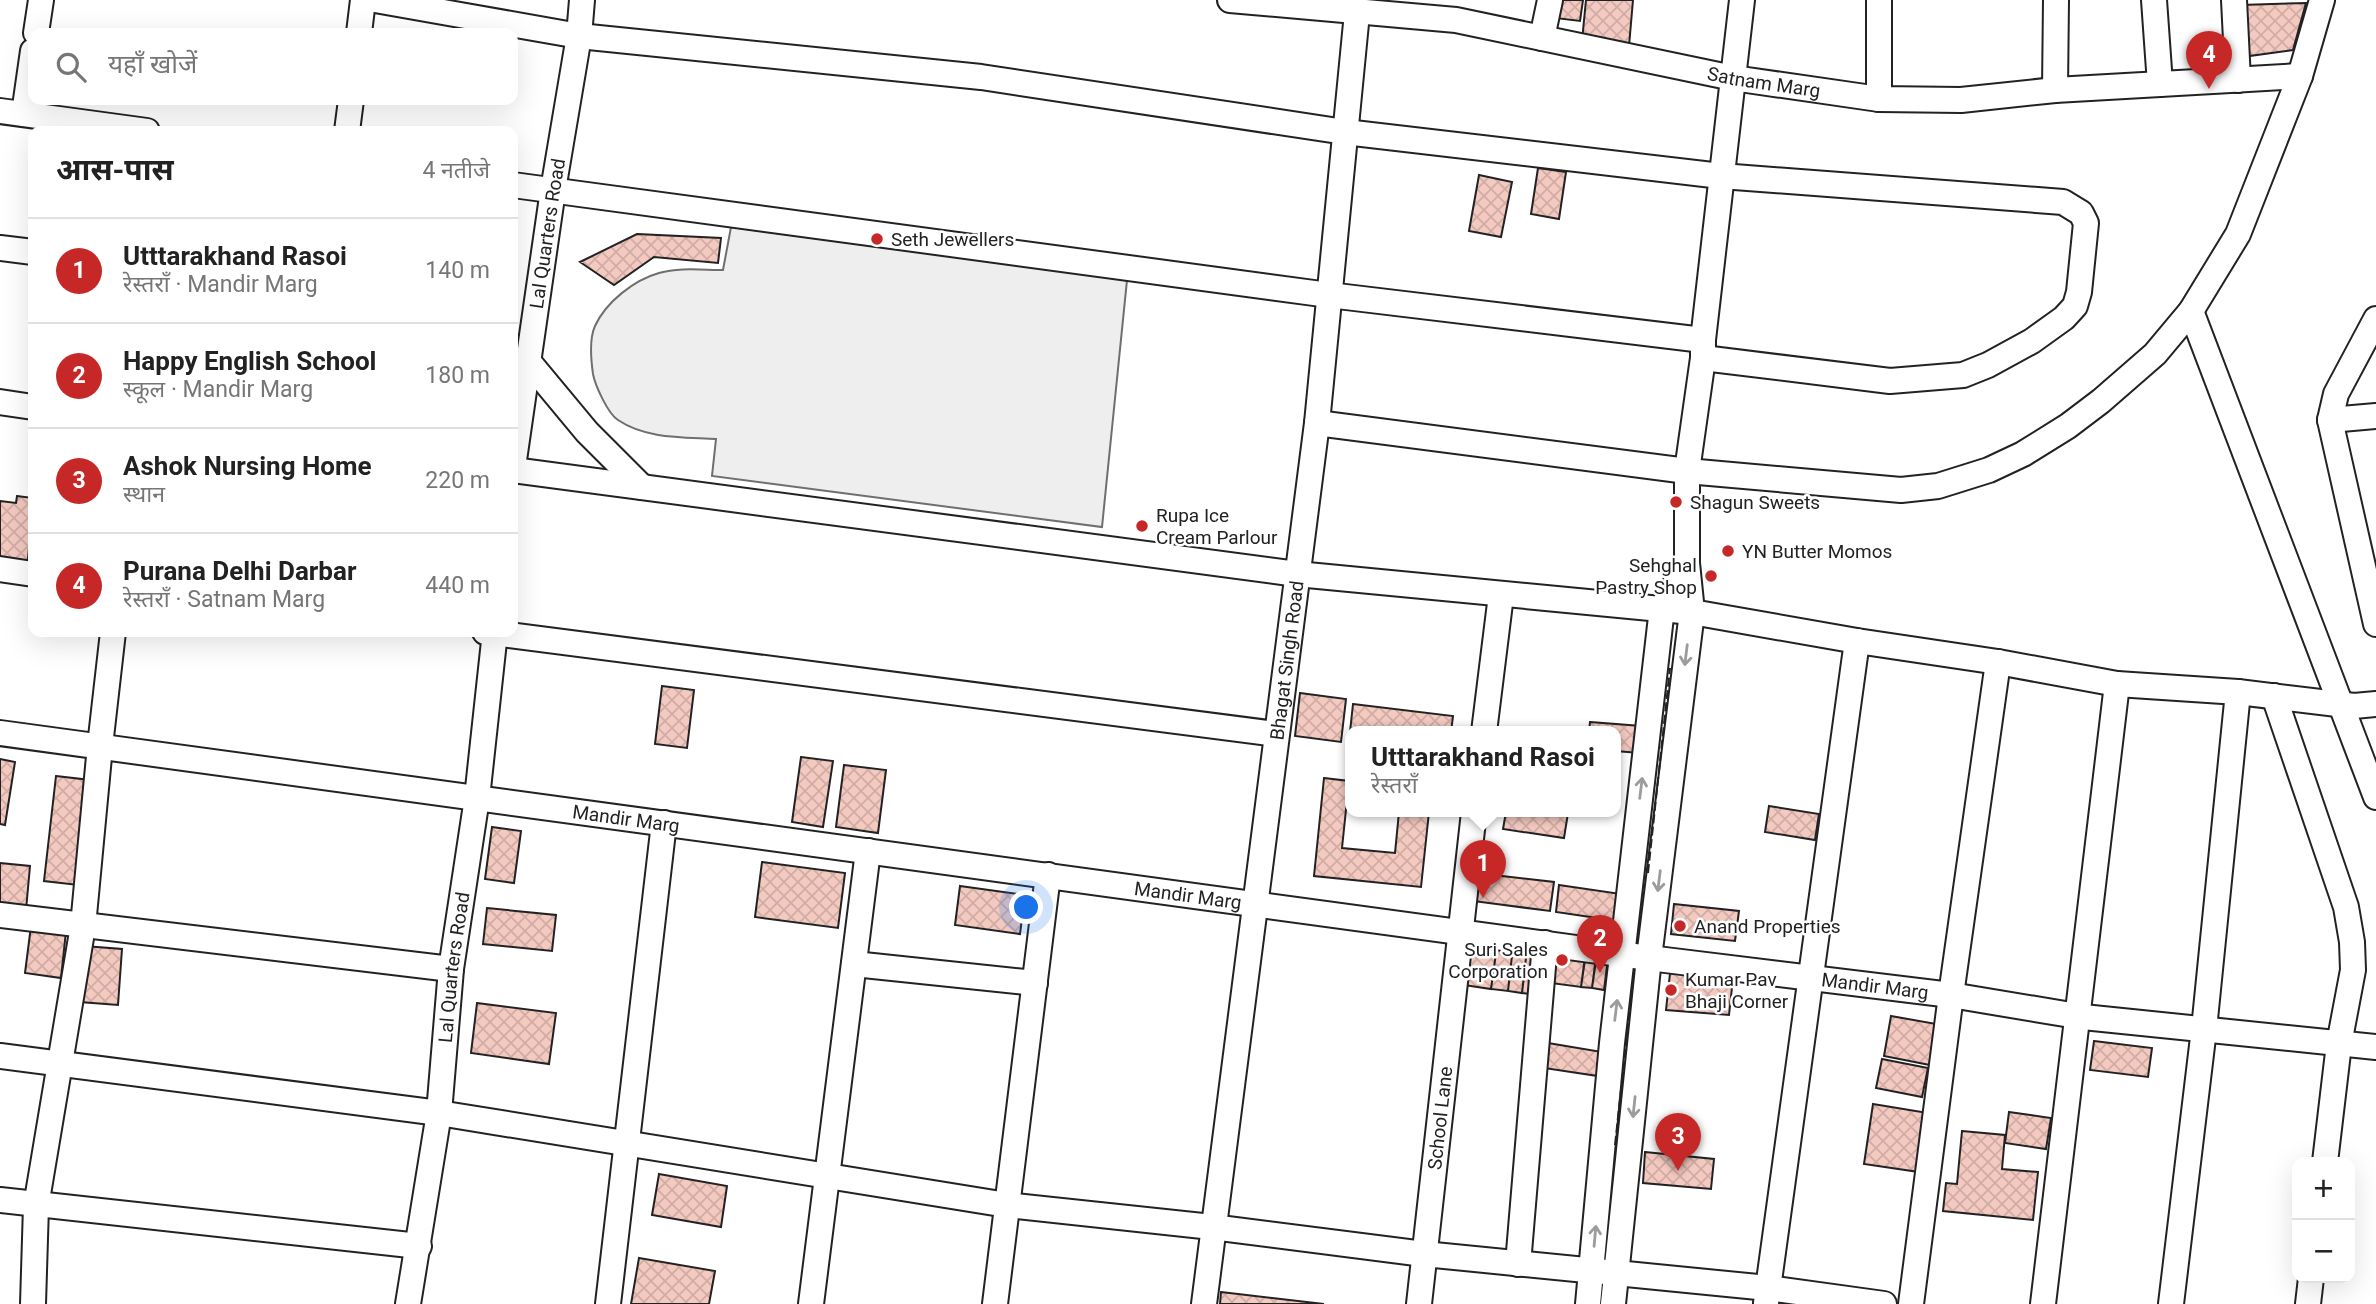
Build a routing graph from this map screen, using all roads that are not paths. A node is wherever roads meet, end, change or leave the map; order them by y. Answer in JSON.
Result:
{"nodes":[{"id":1,"x":41,"y":0,"type":"edge"},
{"id":2,"x":363,"y":0,"type":"edge"},
{"id":3,"x":375,"y":0,"type":"edge"},
{"id":4,"x":1230,"y":0,"type":"edge"},
{"id":5,"x":1550,"y":0,"type":"edge"},
{"id":6,"x":1742,"y":0,"type":"edge"},
{"id":7,"x":1879,"y":0,"type":"edge"},
{"id":8,"x":2056,"y":0,"type":"edge"},
{"id":9,"x":2154,"y":0,"type":"edge"},
{"id":10,"x":2234,"y":0,"type":"edge"},
{"id":11,"x":2322,"y":0,"type":"edge"},
{"id":12,"x":581,"y":1,"type":"edge"},
{"id":13,"x":1384,"y":7,"type":"edge"},
{"id":14,"x":1357,"y":13,"type":"junction"},
{"id":15,"x":37,"y":28,"type":"edge"},
{"id":16,"x":360,"y":28,"type":"edge"},
{"id":17,"x":579,"y":36,"type":"junction"},
{"id":18,"x":1542,"y":38,"type":"junction"},
{"id":19,"x":28,"y":66,"type":"edge"},
{"id":20,"x":2300,"y":76,"type":"junction"},
{"id":21,"x":1733,"y":78,"type":"junction"},
{"id":22,"x":2238,"y":80,"type":"junction"},
{"id":23,"x":2160,"y":84,"type":"junction"},
{"id":24,"x":2055,"y":90,"type":"junction"},
{"id":25,"x":1879,"y":99,"type":"junction"},
{"id":26,"x":350,"y":105,"type":"edge"},
{"id":27,"x":12,"y":112,"type":"edge"},
{"id":28,"x":111,"y":126,"type":"edge"},
{"id":29,"x":348,"y":126,"type":"edge"},
{"id":30,"x":1345,"y":132,"type":"junction"},
{"id":31,"x":1721,"y":176,"type":"junction"},
{"id":32,"x":518,"y":186,"type":"edge"},
{"id":33,"x":553,"y":190,"type":"junction"},
{"id":34,"x":0,"y":248,"type":"edge"},
{"id":35,"x":28,"y":251,"type":"edge"},
{"id":36,"x":1329,"y":295,"type":"junction"},
{"id":37,"x":524,"y":311,"type":"edge"},
{"id":38,"x":2191,"y":311,"type":"junction"},
{"id":39,"x":2376,"y":320,"type":"edge"},
{"id":40,"x":1703,"y":349,"type":"junction"},
{"id":41,"x":528,"y":361,"type":"junction"},
{"id":42,"x":0,"y":402,"type":"edge"},
{"id":43,"x":28,"y":406,"type":"edge"},
{"id":44,"x":2376,"y":416,"type":"edge"},
{"id":45,"x":2330,"y":420,"type":"junction"},
{"id":46,"x":1317,"y":423,"type":"junction"},
{"id":47,"x":518,"y":432,"type":"edge"},
{"id":48,"x":518,"y":469,"type":"edge"},
{"id":49,"x":1688,"y":471,"type":"junction"},
{"id":50,"x":642,"y":487,"type":"junction"},
{"id":51,"x":2368,"y":554,"type":"edge"},
{"id":52,"x":1687,"y":563,"type":"junction"},
{"id":53,"x":0,"y":569,"type":"edge"},
{"id":54,"x":28,"y":573,"type":"edge"},
{"id":55,"x":1297,"y":574,"type":"junction"},
{"id":56,"x":1501,"y":595,"type":"junction"},
{"id":57,"x":1662,"y":608,"type":"junction"},
{"id":58,"x":1692,"y":612,"type":"junction"},
{"id":59,"x":2376,"y":624,"type":"edge"},
{"id":60,"x":518,"y":636,"type":"edge"},
{"id":61,"x":112,"y":637,"type":"edge"},
{"id":62,"x":491,"y":637,"type":"edge"},
{"id":63,"x":1857,"y":641,"type":"junction"},
{"id":64,"x":1998,"y":662,"type":"junction"},
{"id":65,"x":2117,"y":684,"type":"junction"},
{"id":66,"x":2238,"y":691,"type":"junction"},
{"id":67,"x":2274,"y":696,"type":"junction"},
{"id":68,"x":2376,"y":704,"type":"edge"},
{"id":69,"x":2340,"y":705,"type":"junction"},
{"id":70,"x":1485,"y":726,"type":"edge"},
{"id":71,"x":0,"y":733,"type":"edge"},
{"id":72,"x":1276,"y":734,"type":"junction"},
{"id":73,"x":100,"y":746,"type":"junction"},
{"id":74,"x":2376,"y":797,"type":"edge"},
{"id":75,"x":477,"y":798,"type":"junction"},
{"id":76,"x":1473,"y":817,"type":"edge"},
{"id":77,"x":664,"y":823,"type":"junction"},
{"id":78,"x":869,"y":850,"type":"junction"},
{"id":79,"x":1048,"y":875,"type":"junction"},
{"id":80,"x":1254,"y":902,"type":"junction"},
{"id":81,"x":0,"y":915,"type":"edge"},
{"id":82,"x":83,"y":926,"type":"junction"},
{"id":83,"x":1460,"y":931,"type":"junction"},
{"id":84,"x":1545,"y":943,"type":"junction"},
{"id":85,"x":1622,"y":953,"type":"junction"},
{"id":86,"x":1650,"y":958,"type":"junction"},
{"id":87,"x":854,"y":964,"type":"junction"},
{"id":88,"x":451,"y":970,"type":"junction"},
{"id":89,"x":1810,"y":977,"type":"junction"},
{"id":90,"x":1035,"y":984,"type":"junction"},
{"id":91,"x":1951,"y":995,"type":"junction"},
{"id":92,"x":2078,"y":1016,"type":"junction"},
{"id":93,"x":2204,"y":1029,"type":"junction"},
{"id":94,"x":2339,"y":1044,"type":"junction"},
{"id":95,"x":2376,"y":1047,"type":"edge"},
{"id":96,"x":0,"y":1056,"type":"edge"},
{"id":97,"x":59,"y":1064,"type":"junction"},
{"id":98,"x":439,"y":1113,"type":"junction"},
{"id":99,"x":627,"y":1143,"type":"junction"},
{"id":100,"x":2326,"y":1157,"type":"edge"},
{"id":101,"x":828,"y":1175,"type":"junction"},
{"id":102,"x":0,"y":1200,"type":"edge"},
{"id":103,"x":1007,"y":1205,"type":"junction"},
{"id":104,"x":36,"y":1206,"type":"junction"},
{"id":105,"x":1212,"y":1227,"type":"junction"},
{"id":106,"x":419,"y":1246,"type":"junction"},
{"id":107,"x":1424,"y":1254,"type":"junction"},
{"id":108,"x":1518,"y":1264,"type":"junction"},
{"id":109,"x":1592,"y":1270,"type":"junction"},
{"id":110,"x":1617,"y":1272,"type":"junction"},
{"id":111,"x":2310,"y":1283,"type":"edge"},
{"id":112,"x":1767,"y":1296,"type":"edge"},
{"id":113,"x":33,"y":1304,"type":"edge"},
{"id":114,"x":408,"y":1304,"type":"edge"},
{"id":115,"x":608,"y":1304,"type":"edge"},
{"id":116,"x":811,"y":1304,"type":"edge"},
{"id":117,"x":995,"y":1304,"type":"edge"},
{"id":118,"x":1204,"y":1304,"type":"edge"},
{"id":119,"x":1419,"y":1304,"type":"edge"},
{"id":120,"x":1588,"y":1304,"type":"edge"},
{"id":121,"x":1613,"y":1304,"type":"edge"},
{"id":122,"x":1884,"y":1304,"type":"edge"},
{"id":123,"x":1911,"y":1304,"type":"edge"},
{"id":124,"x":2043,"y":1304,"type":"edge"},
{"id":125,"x":2171,"y":1304,"type":"edge"},
{"id":126,"x":2308,"y":1304,"type":"edge"}],
"edges":[{"from":1,"to":15,"type":"street"},
{"from":2,"to":16,"type":"street"},
{"from":3,"to":17,"type":"street"},
{"from":4,"to":14,"type":"street","name":"Satnam Marg"},
{"from":5,"to":18,"type":"street"},
{"from":6,"to":21,"type":"street"},
{"from":7,"to":25,"type":"street"},
{"from":8,"to":24,"type":"street"},
{"from":9,"to":23,"type":"street"},
{"from":10,"to":22,"type":"street"},
{"from":11,"to":20,"type":"street"},
{"from":12,"to":17,"type":"street","name":"Lal Quarters Road"},
{"from":13,"to":14,"type":"street","name":"Satnam Marg"},
{"from":13,"to":18,"type":"street","name":"Satnam Marg"},
{"from":14,"to":30,"type":"street","name":"Bhagat Singh Road"},
{"from":17,"to":30,"type":"street"},
{"from":17,"to":33,"type":"street","name":"Lal Quarters Road"},
{"from":18,"to":21,"type":"street","name":"Satnam Marg"},
{"from":19,"to":27,"type":"street"},
{"from":20,"to":22,"type":"street","name":"Satnam Marg"},
{"from":20,"to":38,"type":"street"},
{"from":21,"to":25,"type":"street","name":"Satnam Marg"},
{"from":21,"to":31,"type":"street"},
{"from":22,"to":23,"type":"street","name":"Satnam Marg"},
{"from":23,"to":24,"type":"street","name":"Satnam Marg"},
{"from":24,"to":25,"type":"street","name":"Satnam Marg"},
{"from":26,"to":29,"type":"street"},
{"from":27,"to":28,"type":"street"},
{"from":30,"to":31,"type":"street"},
{"from":30,"to":36,"type":"street","name":"Bhagat Singh Road"},
{"from":31,"to":40,"type":"street"},
{"from":31,"to":40,"type":"street"},
{"from":32,"to":33,"type":"street"},
{"from":33,"to":36,"type":"street"},
{"from":33,"to":37,"type":"street","name":"Lal Quarters Road"},
{"from":34,"to":35,"type":"street"},
{"from":36,"to":40,"type":"street"},
{"from":36,"to":46,"type":"street","name":"Bhagat Singh Road"},
{"from":37,"to":41,"type":"street","name":"Lal Quarters Road"},
{"from":38,"to":49,"type":"street"},
{"from":38,"to":69,"type":"street"},
{"from":39,"to":45,"type":"street"},
{"from":40,"to":49,"type":"street"},
{"from":41,"to":47,"type":"street","name":"Lal Quarters Road"},
{"from":41,"to":50,"type":"street"},
{"from":42,"to":43,"type":"street"},
{"from":44,"to":45,"type":"street"},
{"from":45,"to":51,"type":"street"},
{"from":46,"to":49,"type":"street"},
{"from":46,"to":55,"type":"street","name":"Bhagat Singh Road"},
{"from":48,"to":50,"type":"street"},
{"from":49,"to":52,"type":"street"},
{"from":50,"to":55,"type":"street"},
{"from":51,"to":59,"type":"street"},
{"from":52,"to":57,"type":"street"},
{"from":52,"to":58,"type":"street"},
{"from":53,"to":54,"type":"street"},
{"from":55,"to":56,"type":"street"},
{"from":55,"to":72,"type":"street","name":"Bhagat Singh Road"},
{"from":56,"to":57,"type":"street"},
{"from":56,"to":70,"type":"street"},
{"from":57,"to":58,"type":"street"},
{"from":85,"to":57,"type":"street","one_way":true},
{"from":58,"to":63,"type":"street"},
{"from":58,"to":86,"type":"street","one_way":true},
{"from":60,"to":72,"type":"street"},
{"from":61,"to":73,"type":"street"},
{"from":62,"to":75,"type":"street","name":"Lal Quarters Road"},
{"from":63,"to":64,"type":"street"},
{"from":63,"to":89,"type":"street"},
{"from":64,"to":65,"type":"street"},
{"from":64,"to":91,"type":"street"},
{"from":65,"to":66,"type":"street"},
{"from":65,"to":92,"type":"street"},
{"from":66,"to":67,"type":"street"},
{"from":66,"to":93,"type":"street"},
{"from":67,"to":69,"type":"street"},
{"from":67,"to":94,"type":"street"},
{"from":68,"to":69,"type":"street"},
{"from":69,"to":74,"type":"street"},
{"from":71,"to":73,"type":"street","name":"Mandir Marg"},
{"from":72,"to":80,"type":"street","name":"Bhagat Singh Road"},
{"from":73,"to":75,"type":"street","name":"Mandir Marg"},
{"from":73,"to":82,"type":"street"},
{"from":75,"to":77,"type":"street","name":"Mandir Marg"},
{"from":75,"to":88,"type":"street","name":"Lal Quarters Road"},
{"from":76,"to":83,"type":"street","name":"School Lane"},
{"from":77,"to":78,"type":"street","name":"Mandir Marg"},
{"from":77,"to":99,"type":"street"},
{"from":78,"to":79,"type":"street","name":"Mandir Marg"},
{"from":78,"to":87,"type":"street"},
{"from":79,"to":80,"type":"street","name":"Mandir Marg"},
{"from":79,"to":90,"type":"street"},
{"from":80,"to":83,"type":"street","name":"Mandir Marg"},
{"from":80,"to":105,"type":"street","name":"Bhagat Singh Road"},
{"from":81,"to":82,"type":"street"},
{"from":82,"to":88,"type":"street"},
{"from":82,"to":97,"type":"street"},
{"from":83,"to":84,"type":"street","name":"Mandir Marg"},
{"from":83,"to":107,"type":"street","name":"School Lane"},
{"from":84,"to":85,"type":"street","name":"Mandir Marg"},
{"from":84,"to":108,"type":"street"},
{"from":85,"to":86,"type":"street","name":"Mandir Marg"},
{"from":109,"to":85,"type":"street","one_way":true},
{"from":86,"to":89,"type":"street","name":"Mandir Marg"},
{"from":86,"to":110,"type":"street","one_way":true},
{"from":87,"to":90,"type":"street"},
{"from":87,"to":101,"type":"street"},
{"from":88,"to":98,"type":"street","name":"Lal Quarters Road"},
{"from":89,"to":91,"type":"street","name":"Mandir Marg"},
{"from":89,"to":112,"type":"street"},
{"from":90,"to":103,"type":"street"},
{"from":91,"to":92,"type":"street","name":"Mandir Marg"},
{"from":91,"to":123,"type":"street"},
{"from":92,"to":93,"type":"street","name":"Mandir Marg"},
{"from":92,"to":124,"type":"street"},
{"from":93,"to":94,"type":"street","name":"Mandir Marg"},
{"from":93,"to":125,"type":"street"},
{"from":94,"to":95,"type":"street","name":"Mandir Marg"},
{"from":94,"to":100,"type":"street"},
{"from":96,"to":97,"type":"street"},
{"from":97,"to":98,"type":"street"},
{"from":97,"to":104,"type":"street"},
{"from":98,"to":99,"type":"street"},
{"from":98,"to":106,"type":"street","name":"Lal Quarters Road"},
{"from":99,"to":101,"type":"street"},
{"from":99,"to":115,"type":"street"},
{"from":101,"to":103,"type":"street"},
{"from":101,"to":116,"type":"street"},
{"from":102,"to":104,"type":"street"},
{"from":103,"to":105,"type":"street"},
{"from":103,"to":117,"type":"street"},
{"from":104,"to":106,"type":"street"},
{"from":104,"to":113,"type":"street"},
{"from":105,"to":107,"type":"street"},
{"from":105,"to":118,"type":"street","name":"Bhagat Singh Road"},
{"from":106,"to":114,"type":"street","name":"Lal Quarters Road"},
{"from":107,"to":108,"type":"street"},
{"from":107,"to":119,"type":"street","name":"School Lane"},
{"from":108,"to":109,"type":"street"},
{"from":109,"to":110,"type":"street"},
{"from":109,"to":120,"type":"street"},
{"from":110,"to":112,"type":"street"},
{"from":110,"to":121,"type":"street"},
{"from":111,"to":126,"type":"street"},
{"from":112,"to":122,"type":"street"}]}
